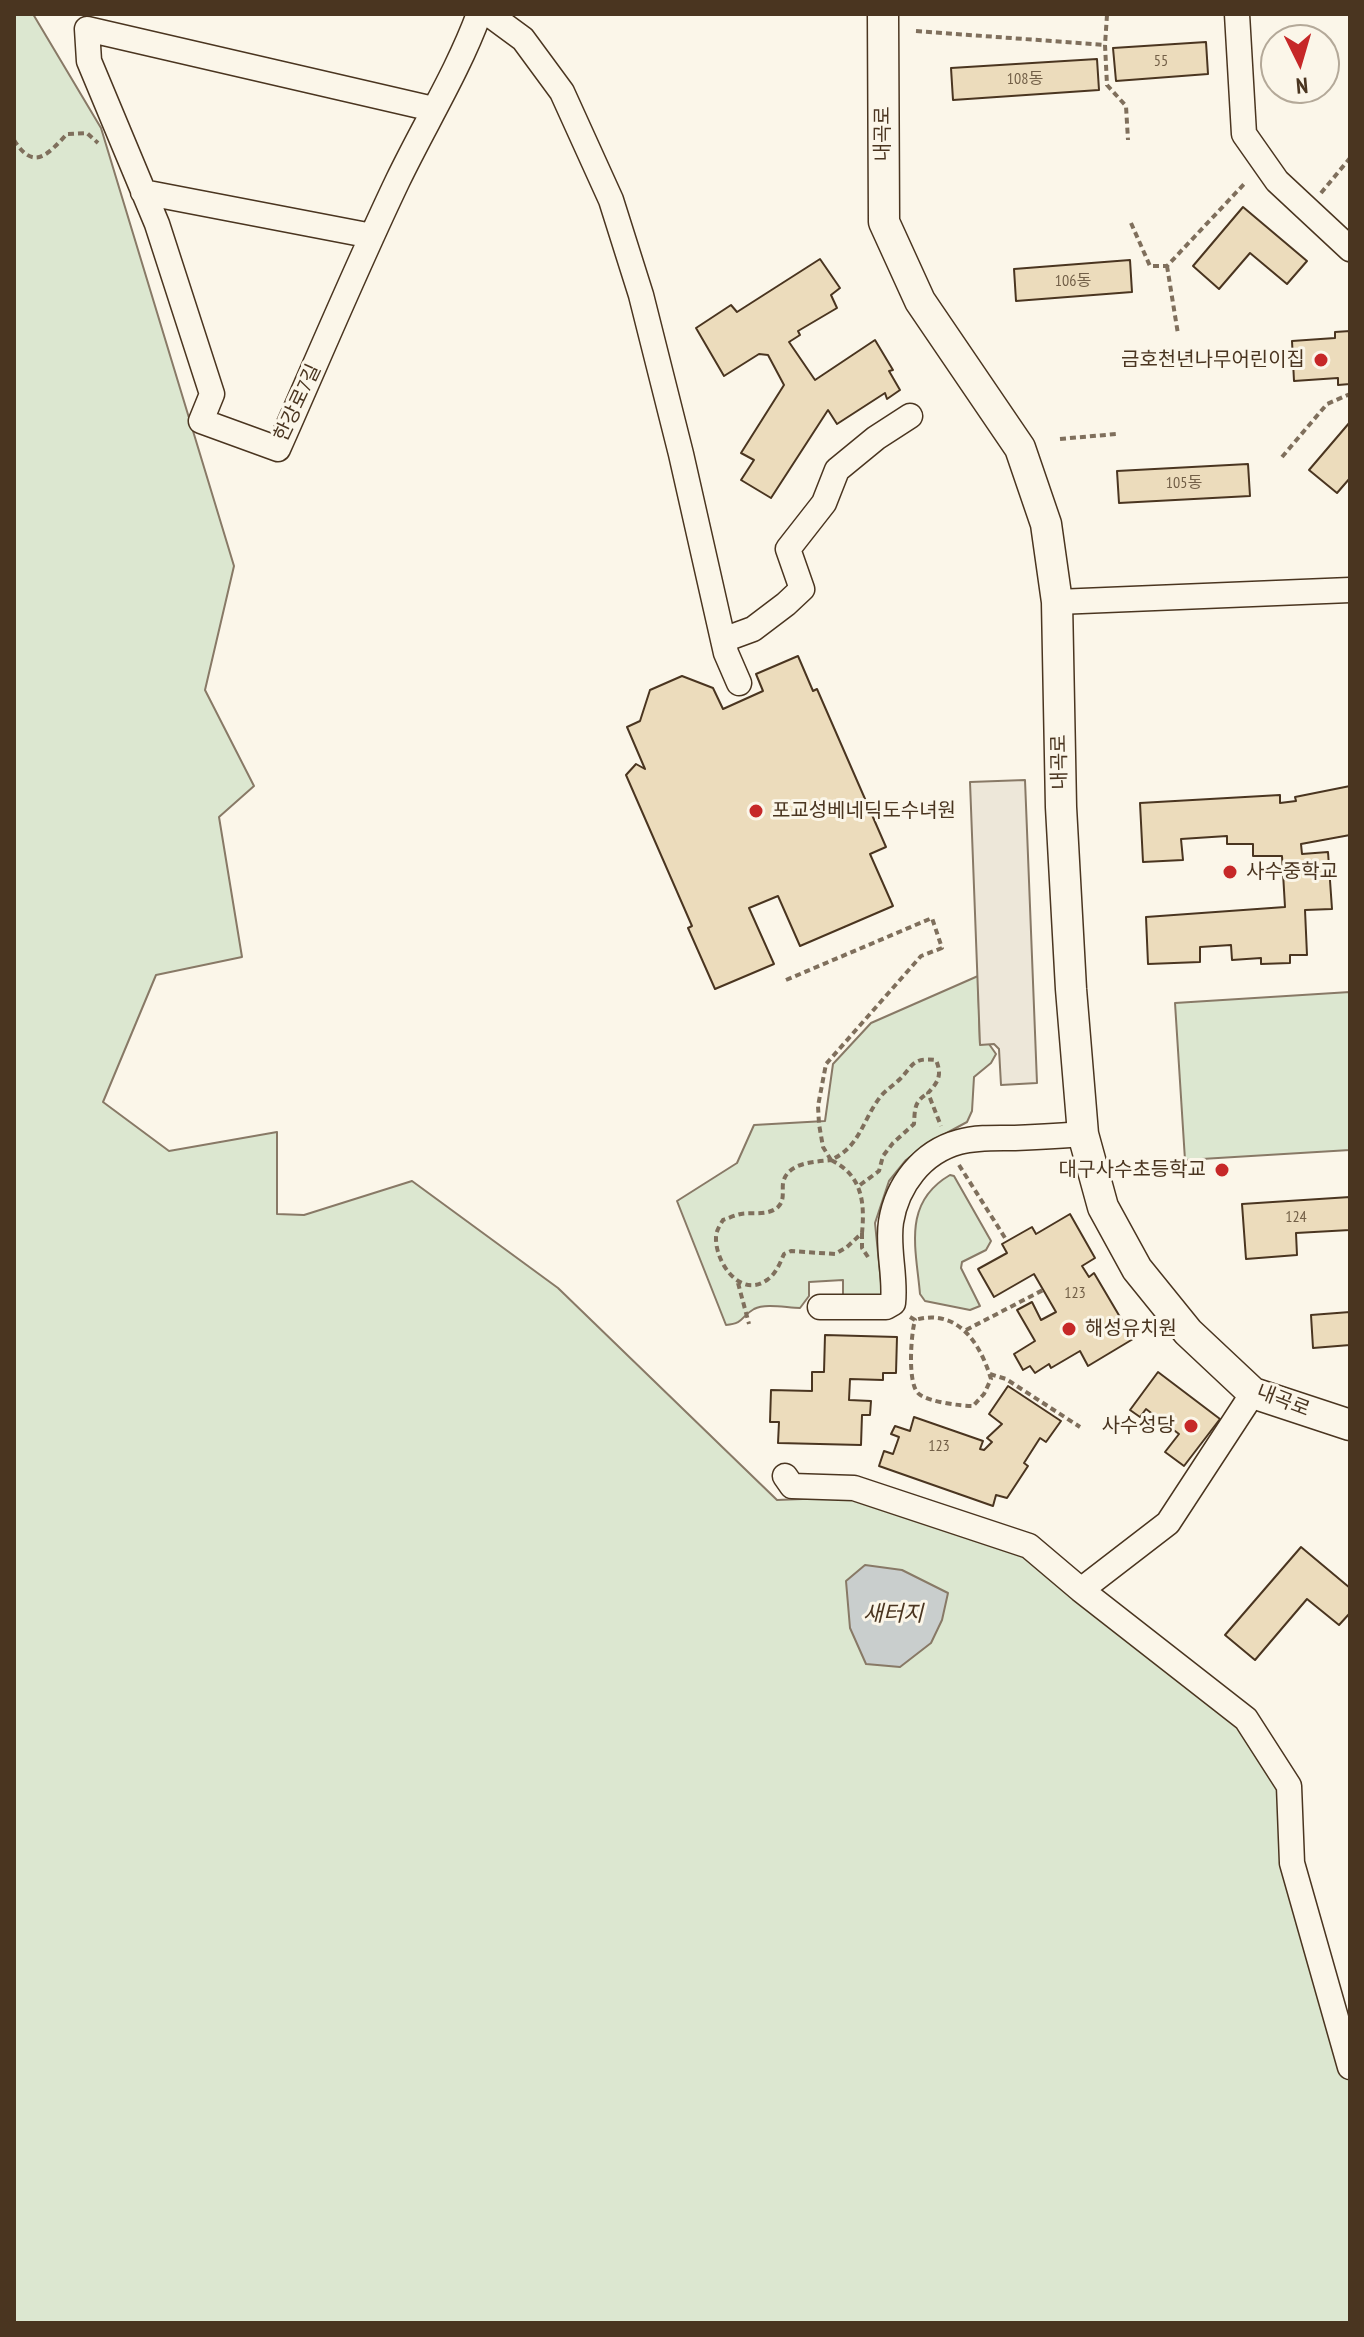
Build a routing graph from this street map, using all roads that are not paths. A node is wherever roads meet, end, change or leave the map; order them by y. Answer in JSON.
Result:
{"nodes":[{"id":1,"x":479,"y":14,"type":"edge"},
{"id":2,"x":489,"y":14,"type":"edge"},
{"id":3,"x":883,"y":14,"type":"edge"},
{"id":4,"x":1237,"y":14,"type":"edge"},
{"id":5,"x":77,"y":22,"type":"edge"},
{"id":6,"x":433,"y":109,"type":"junction"},
{"id":7,"x":143,"y":192,"type":"junction"},
{"id":8,"x":372,"y":236,"type":"junction"},
{"id":9,"x":1350,"y":249,"type":"edge"},
{"id":10,"x":910,"y":416,"type":"dead end"},
{"id":11,"x":1350,"y":590,"type":"edge"},
{"id":12,"x":1057,"y":602,"type":"junction"},
{"id":13,"x":723,"y":640,"type":"junction"},
{"id":14,"x":739,"y":683,"type":"dead end"},
{"id":15,"x":1083,"y":1134,"type":"junction"},
{"id":16,"x":820,"y":1307,"type":"dead end"},
{"id":17,"x":1253,"y":1393,"type":"junction"},
{"id":18,"x":1350,"y":1425,"type":"edge"},
{"id":19,"x":785,"y":1476,"type":"dead end"},
{"id":20,"x":1081,"y":1590,"type":"junction"},
{"id":21,"x":1350,"y":2067,"type":"edge"}],
"edges":[{"from":1,"to":6,"type":"street","name":"한강로7길"},
{"from":2,"to":13,"type":"street"},
{"from":3,"to":12,"type":"main road","name":"내곡로"},
{"from":4,"to":9,"type":"street"},
{"from":5,"to":6,"type":"street","name":"한강로7길"},
{"from":5,"to":7,"type":"street","name":"한강로7길"},
{"from":6,"to":8,"type":"street","name":"한강로7길"},
{"from":7,"to":8,"type":"street"},
{"from":7,"to":8,"type":"street","name":"한강로7길"},
{"from":10,"to":13,"type":"street"},
{"from":11,"to":12,"type":"street"},
{"from":12,"to":15,"type":"main road","name":"내곡로"},
{"from":13,"to":14,"type":"street"},
{"from":15,"to":16,"type":"street"},
{"from":15,"to":17,"type":"main road","name":"내곡로"},
{"from":17,"to":18,"type":"main road","name":"내곡로"},
{"from":17,"to":20,"type":"street"},
{"from":19,"to":20,"type":"street"},
{"from":20,"to":21,"type":"street"}]}
